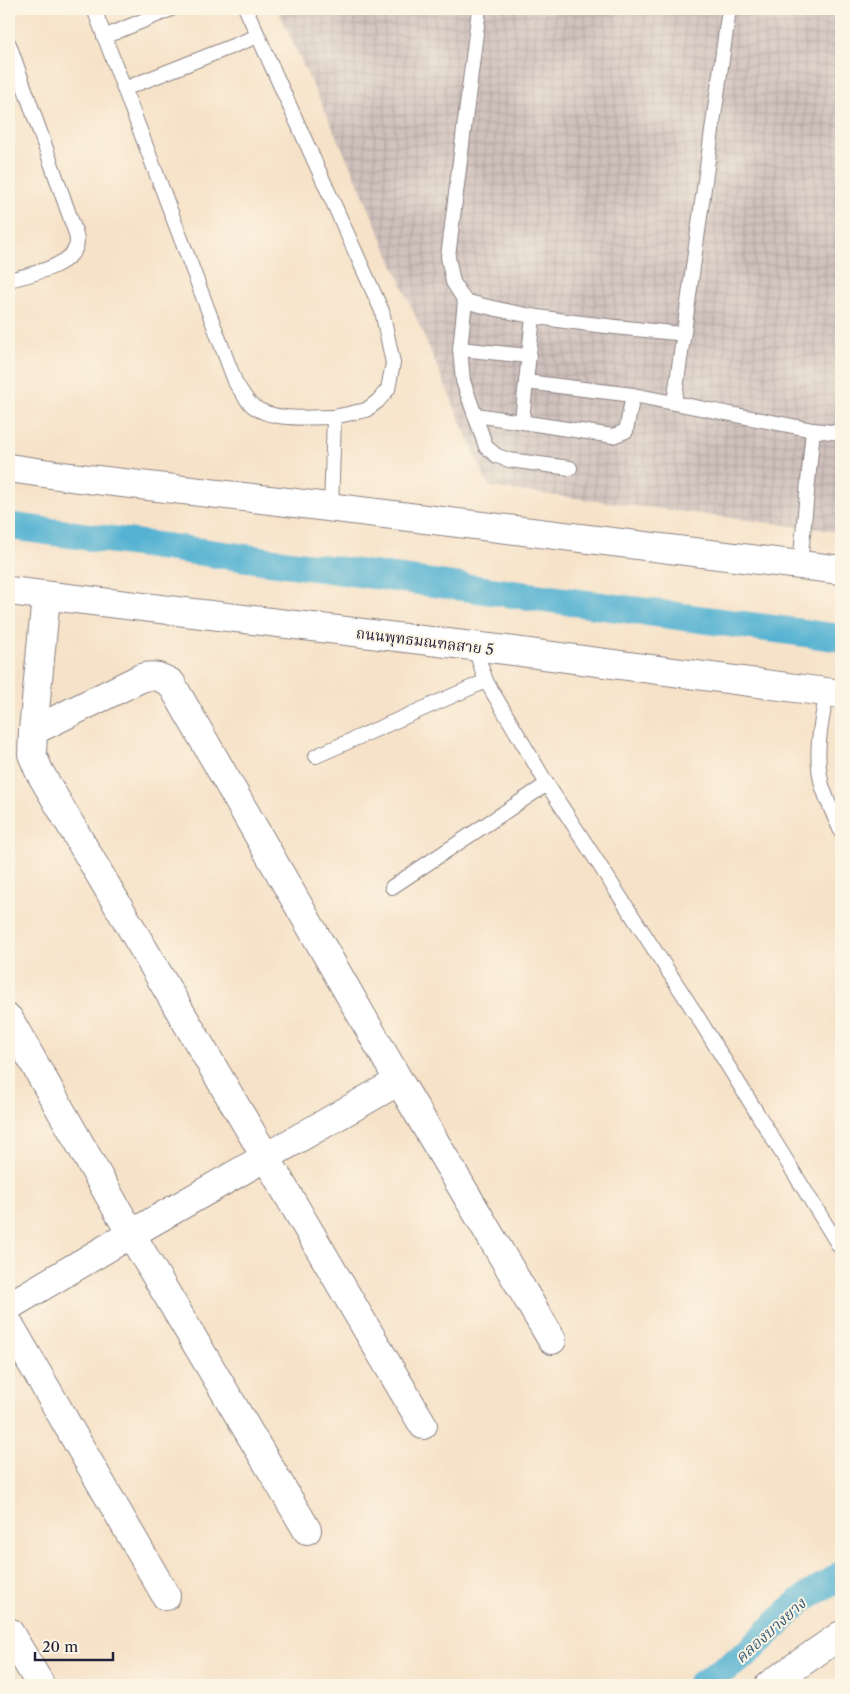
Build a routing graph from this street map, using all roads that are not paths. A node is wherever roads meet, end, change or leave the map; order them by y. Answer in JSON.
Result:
{"nodes":[{"id":1,"x":94,"y":9,"type":"edge"},
{"id":2,"x":171,"y":9,"type":"edge"},
{"id":3,"x":246,"y":9,"type":"edge"},
{"id":4,"x":479,"y":9,"type":"edge"},
{"id":5,"x":729,"y":9,"type":"edge"},
{"id":6,"x":258,"y":36,"type":"junction"},
{"id":7,"x":104,"y":37,"type":"junction"},
{"id":8,"x":9,"y":44,"type":"edge"},
{"id":9,"x":124,"y":89,"type":"junction"},
{"id":10,"x":9,"y":280,"type":"edge"},
{"id":11,"x":465,"y":301,"type":"junction"},
{"id":12,"x":533,"y":316,"type":"junction"},
{"id":13,"x":683,"y":334,"type":"junction"},
{"id":14,"x":460,"y":349,"type":"junction"},
{"id":15,"x":528,"y":356,"type":"junction"},
{"id":16,"x":526,"y":382,"type":"junction"},
{"id":17,"x":633,"y":395,"type":"junction"},
{"id":18,"x":674,"y":403,"type":"junction"},
{"id":19,"x":476,"y":415,"type":"junction"},
{"id":20,"x":334,"y":417,"type":"junction"},
{"id":21,"x":522,"y":421,"type":"junction"},
{"id":22,"x":813,"y":430,"type":"junction"},
{"id":23,"x":841,"y":433,"type":"edge"},
{"id":24,"x":9,"y":468,"type":"edge"},
{"id":25,"x":570,"y":468,"type":"dead end"},
{"id":26,"x":331,"y":508,"type":"junction"},
{"id":27,"x":800,"y":565,"type":"junction"},
{"id":28,"x":841,"y":570,"type":"edge"},
{"id":29,"x":9,"y":591,"type":"edge"},
{"id":30,"x":46,"y":597,"type":"junction"},
{"id":31,"x":474,"y":646,"type":"junction"},
{"id":32,"x":486,"y":681,"type":"junction"},
{"id":33,"x":834,"y":693,"type":"edge"},
{"id":34,"x":33,"y":731,"type":"junction"},
{"id":35,"x":316,"y":756,"type":"dead end"},
{"id":36,"x":547,"y":784,"type":"junction"},
{"id":37,"x":836,"y":804,"type":"edge"},
{"id":38,"x":841,"y":831,"type":"edge"},
{"id":39,"x":392,"y":887,"type":"dead end"},
{"id":40,"x":9,"y":1019,"type":"edge"},
{"id":41,"x":398,"y":1082,"type":"junction"},
{"id":42,"x":266,"y":1157,"type":"junction"},
{"id":43,"x":131,"y":1234,"type":"junction"},
{"id":44,"x":841,"y":1249,"type":"edge"},
{"id":45,"x":9,"y":1306,"type":"edge"},
{"id":46,"x":9,"y":1324,"type":"edge"},
{"id":47,"x":552,"y":1340,"type":"dead end"},
{"id":48,"x":423,"y":1425,"type":"dead end"},
{"id":49,"x":307,"y":1530,"type":"dead end"},
{"id":50,"x":166,"y":1596,"type":"dead end"},
{"id":51,"x":9,"y":1632,"type":"edge"},
{"id":52,"x":841,"y":1635,"type":"edge"},
{"id":53,"x":39,"y":1682,"type":"dead end"},
{"id":54,"x":769,"y":1685,"type":"edge"}],
"edges":[{"from":1,"to":7,"type":"lane"},
{"from":2,"to":7,"type":"lane"},
{"from":3,"to":6,"type":"lane"},
{"from":4,"to":11,"type":"lane"},
{"from":5,"to":13,"type":"lane"},
{"from":6,"to":9,"type":"lane"},
{"from":6,"to":20,"type":"lane"},
{"from":7,"to":9,"type":"lane"},
{"from":8,"to":10,"type":"lane"},
{"from":9,"to":20,"type":"lane"},
{"from":11,"to":12,"type":"lane"},
{"from":11,"to":14,"type":"lane"},
{"from":12,"to":13,"type":"lane"},
{"from":12,"to":15,"type":"lane"},
{"from":13,"to":18,"type":"lane"},
{"from":14,"to":15,"type":"lane"},
{"from":14,"to":19,"type":"lane"},
{"from":15,"to":16,"type":"lane"},
{"from":16,"to":17,"type":"lane"},
{"from":16,"to":21,"type":"lane"},
{"from":17,"to":18,"type":"lane"},
{"from":17,"to":21,"type":"lane"},
{"from":18,"to":22,"type":"lane"},
{"from":19,"to":21,"type":"lane"},
{"from":19,"to":25,"type":"lane"},
{"from":20,"to":26,"type":"lane"},
{"from":22,"to":23,"type":"lane"},
{"from":22,"to":27,"type":"lane"},
{"from":24,"to":26,"type":"street"},
{"from":26,"to":27,"type":"street"},
{"from":27,"to":28,"type":"street"},
{"from":29,"to":30,"type":"street","name":"ถนนพุทธมณฑลสาย 5"},
{"from":30,"to":31,"type":"street","name":"ถนนพุทธมณฑลสาย 5"},
{"from":30,"to":34,"type":"street"},
{"from":31,"to":32,"type":"lane"},
{"from":31,"to":33,"type":"street","name":"ถนนพุทธมณฑลสาย 5"},
{"from":32,"to":35,"type":"lane"},
{"from":32,"to":36,"type":"lane"},
{"from":33,"to":37,"type":"lane"},
{"from":34,"to":41,"type":"street"},
{"from":34,"to":42,"type":"street"},
{"from":36,"to":39,"type":"lane"},
{"from":36,"to":44,"type":"lane"},
{"from":37,"to":38,"type":"lane"},
{"from":40,"to":43,"type":"street"},
{"from":41,"to":42,"type":"street"},
{"from":41,"to":47,"type":"street"},
{"from":42,"to":43,"type":"street"},
{"from":42,"to":48,"type":"street"},
{"from":43,"to":45,"type":"street"},
{"from":43,"to":49,"type":"street"},
{"from":46,"to":50,"type":"street"},
{"from":51,"to":53,"type":"street"},
{"from":52,"to":54,"type":"street"}]}
